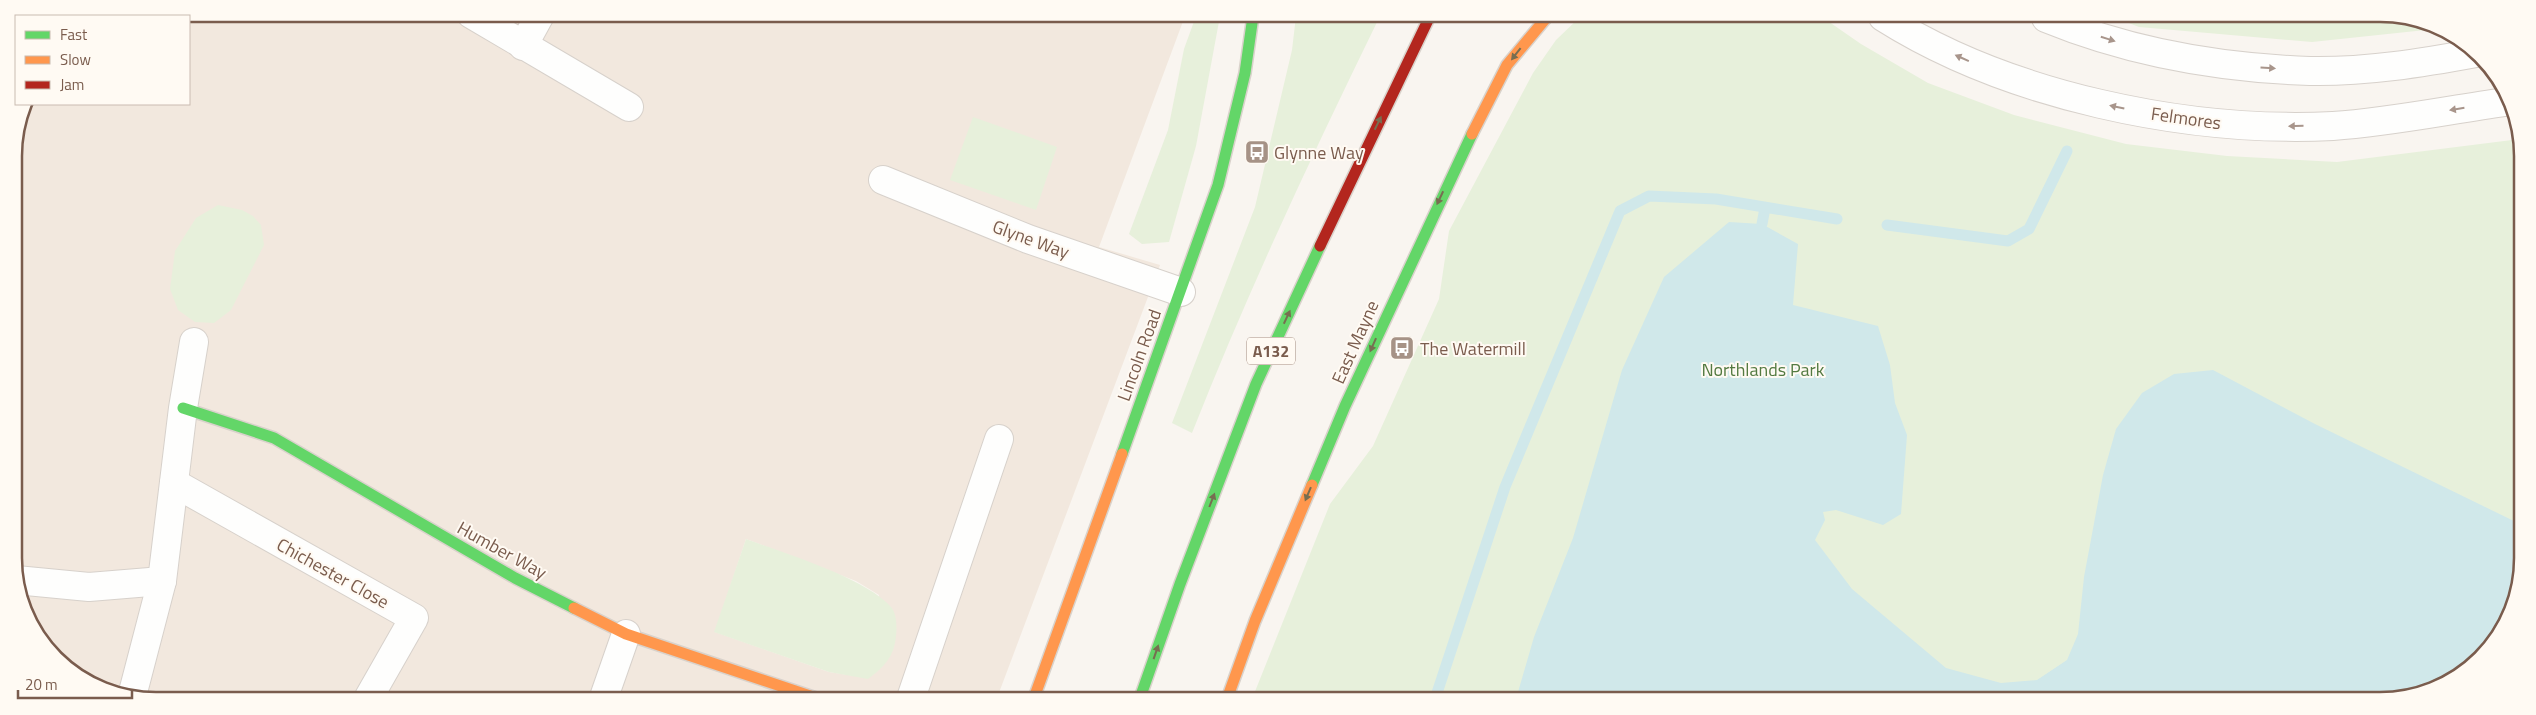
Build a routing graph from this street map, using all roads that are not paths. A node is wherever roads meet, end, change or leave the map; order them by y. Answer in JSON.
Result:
{"nodes":[{"id":1,"x":1427,"y":22,"type":"edge"},
{"id":2,"x":1543,"y":22,"type":"edge"},
{"id":3,"x":1893,"y":22,"type":"edge"},
{"id":4,"x":2057,"y":22,"type":"edge"},
{"id":5,"x":485,"y":23,"type":"edge"},
{"id":6,"x":536,"y":23,"type":"edge"},
{"id":7,"x":1252,"y":23,"type":"edge"},
{"id":8,"x":523,"y":46,"type":"junction"},
{"id":9,"x":2466,"y":54,"type":"edge"},
{"id":10,"x":2502,"y":102,"type":"edge"},
{"id":11,"x":629,"y":107,"type":"dead end"},
{"id":12,"x":883,"y":180,"type":"dead end"},
{"id":13,"x":1180,"y":292,"type":"junction"},
{"id":14,"x":194,"y":342,"type":"dead end"},
{"id":15,"x":183,"y":408,"type":"junction"},
{"id":16,"x":999,"y":439,"type":"dead end"},
{"id":17,"x":174,"y":483,"type":"junction"},
{"id":18,"x":25,"y":581,"type":"edge"},
{"id":19,"x":162,"y":581,"type":"junction"},
{"id":20,"x":626,"y":634,"type":"junction"},
{"id":21,"x":134,"y":690,"type":"edge"},
{"id":22,"x":372,"y":692,"type":"edge"},
{"id":23,"x":606,"y":692,"type":"edge"},
{"id":24,"x":798,"y":692,"type":"edge"},
{"id":25,"x":912,"y":692,"type":"edge"},
{"id":26,"x":1036,"y":692,"type":"edge"},
{"id":27,"x":1142,"y":692,"type":"edge"},
{"id":28,"x":1230,"y":692,"type":"edge"}],
"edges":[{"from":27,"to":1,"type":"main road","number":"A132","one_way":true},
{"from":2,"to":28,"type":"main road","name":"East Mayne","one_way":true},
{"from":10,"to":3,"type":"street","name":"Felmores","one_way":true},
{"from":4,"to":9,"type":"street","one_way":true},
{"from":5,"to":8,"type":"street"},
{"from":6,"to":8,"type":"street"},
{"from":7,"to":13,"type":"main road","name":"Lincoln Road"},
{"from":8,"to":11,"type":"street"},
{"from":12,"to":13,"type":"street","name":"Glyne Way"},
{"from":13,"to":26,"type":"main road","name":"Lincoln Road"},
{"from":14,"to":15,"type":"street"},
{"from":15,"to":17,"type":"street"},
{"from":15,"to":20,"type":"main road","name":"Humber Way"},
{"from":16,"to":25,"type":"street"},
{"from":17,"to":19,"type":"street"},
{"from":17,"to":22,"type":"street","name":"Chichester Close"},
{"from":18,"to":19,"type":"street"},
{"from":19,"to":21,"type":"street"},
{"from":20,"to":23,"type":"street"},
{"from":20,"to":24,"type":"main road","name":"Humber Way"}]}
